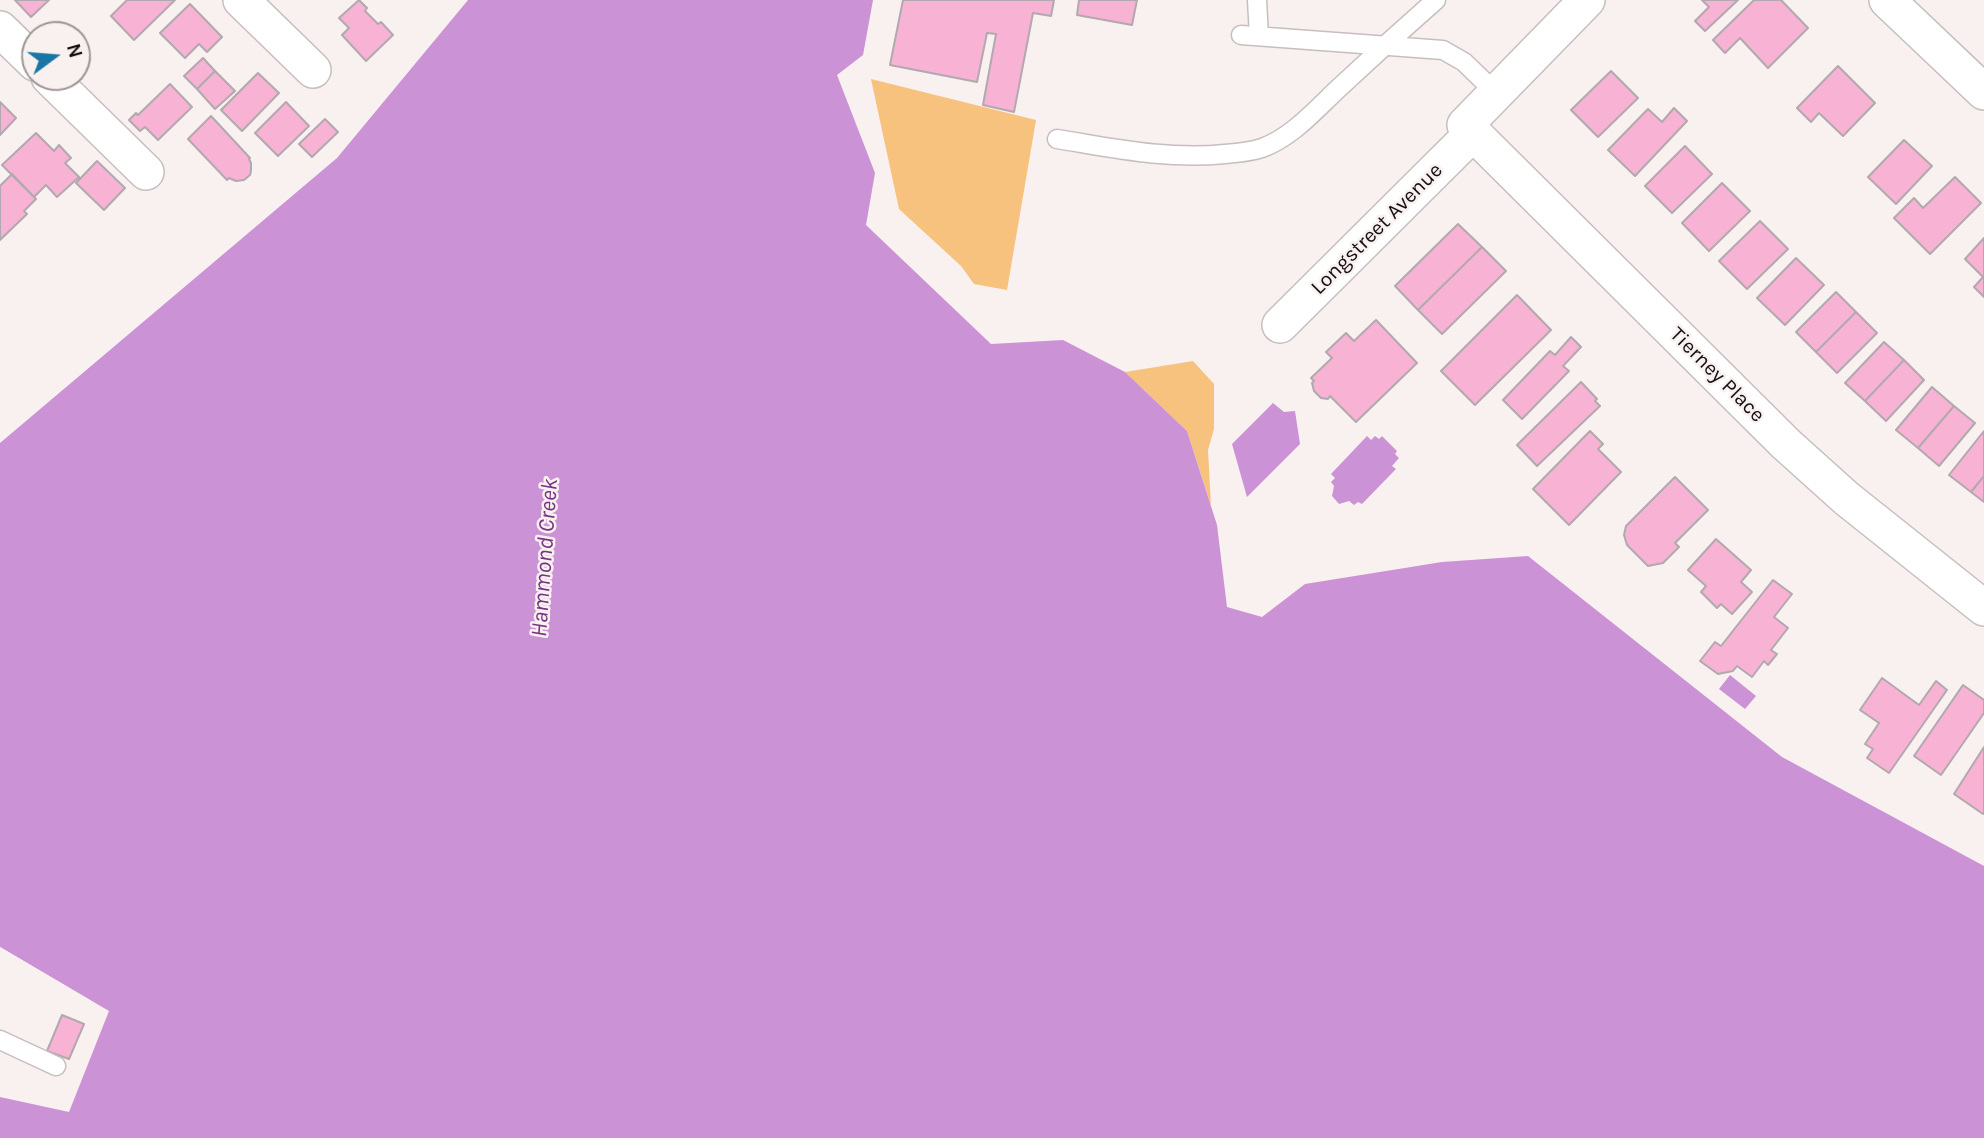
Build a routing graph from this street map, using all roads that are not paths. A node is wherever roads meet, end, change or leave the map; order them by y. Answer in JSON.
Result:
{"nodes":[{"id":1,"x":241,"y":0,"type":"edge"},
{"id":2,"x":1257,"y":0,"type":"edge"},
{"id":3,"x":1436,"y":0,"type":"edge"},
{"id":4,"x":1587,"y":0,"type":"edge"},
{"id":5,"x":1887,"y":0,"type":"edge"},
{"id":6,"x":0,"y":29,"type":"edge"},
{"id":7,"x":1385,"y":46,"type":"junction"},
{"id":8,"x":21,"y":50,"type":"edge"},
{"id":9,"x":313,"y":70,"type":"dead end"},
{"id":10,"x":63,"y":91,"type":"edge"},
{"id":11,"x":1984,"y":92,"type":"edge"},
{"id":12,"x":1496,"y":93,"type":"junction"},
{"id":13,"x":1469,"y":129,"type":"junction"},
{"id":14,"x":1057,"y":139,"type":"dead end"},
{"id":15,"x":146,"y":172,"type":"dead end"},
{"id":16,"x":1280,"y":325,"type":"dead end"},
{"id":17,"x":1984,"y":608,"type":"edge"},
{"id":18,"x":0,"y":1040,"type":"edge"},
{"id":19,"x":0,"y":1051,"type":"edge"},
{"id":20,"x":32,"y":1056,"type":"junction"},
{"id":21,"x":56,"y":1066,"type":"dead end"}],
"edges":[{"from":1,"to":9,"type":"street"},
{"from":2,"to":7,"type":"lane"},
{"from":3,"to":7,"type":"lane"},
{"from":4,"to":12,"type":"street","name":"Longstreet Avenue"},
{"from":5,"to":11,"type":"street"},
{"from":6,"to":8,"type":"street"},
{"from":7,"to":12,"type":"lane"},
{"from":7,"to":14,"type":"lane"},
{"from":10,"to":15,"type":"street"},
{"from":12,"to":13,"type":"street","name":"Longstreet Avenue"},
{"from":13,"to":16,"type":"street","name":"Longstreet Avenue"},
{"from":13,"to":17,"type":"street","name":"Tierney Place"},
{"from":18,"to":20,"type":"lane"},
{"from":19,"to":20,"type":"lane"},
{"from":20,"to":21,"type":"lane"}]}
